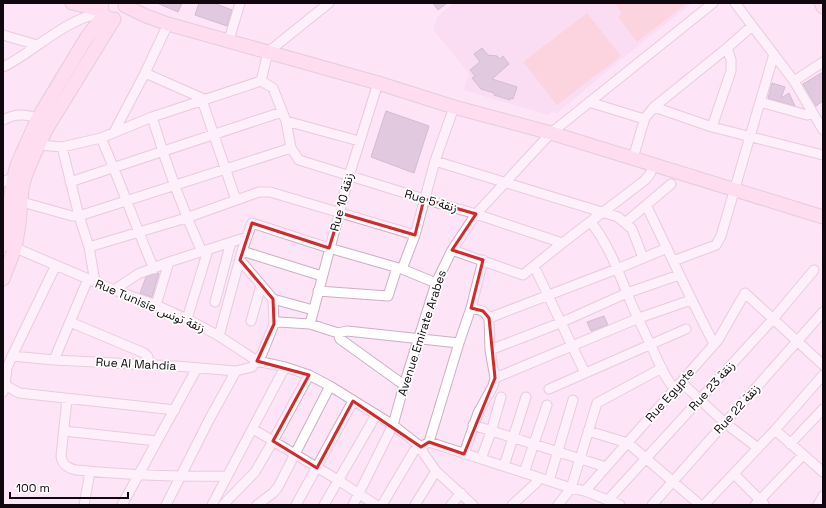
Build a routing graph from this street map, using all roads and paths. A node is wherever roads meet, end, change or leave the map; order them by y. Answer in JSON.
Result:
{"nodes":[{"id":1,"x":72,"y":3,"type":"edge"},
{"id":2,"x":240,"y":3,"type":"edge"},
{"id":3,"x":329,"y":3,"type":"edge"},
{"id":4,"x":713,"y":3,"type":"edge"},
{"id":5,"x":735,"y":3,"type":"edge"},
{"id":6,"x":821,"y":3,"type":"edge"},
{"id":7,"x":823,"y":7,"type":"edge"},
{"id":8,"x":112,"y":10,"type":"edge"},
{"id":9,"x":168,"y":24,"type":"junction"},
{"id":10,"x":752,"y":26,"type":"junction"},
{"id":11,"x":3,"y":35,"type":"edge"},
{"id":12,"x":229,"y":40,"type":"junction"},
{"id":13,"x":37,"y":45,"type":"junction"},
{"id":14,"x":727,"y":48,"type":"junction"},
{"id":15,"x":268,"y":52,"type":"junction"},
{"id":16,"x":774,"y":54,"type":"junction"},
{"id":17,"x":823,"y":62,"type":"edge"},
{"id":18,"x":3,"y":67,"type":"edge"},
{"id":19,"x":145,"y":73,"type":"junction"},
{"id":20,"x":794,"y":80,"type":"junction"},
{"id":21,"x":261,"y":81,"type":"junction"},
{"id":22,"x":378,"y":82,"type":"junction"},
{"id":23,"x":203,"y":100,"type":"junction"},
{"id":24,"x":589,"y":102,"type":"junction"},
{"id":25,"x":760,"y":102,"type":"junction"},
{"id":26,"x":454,"y":107,"type":"junction"},
{"id":27,"x":654,"y":107,"type":"junction"},
{"id":28,"x":813,"y":113,"type":"junction"},
{"id":29,"x":152,"y":117,"type":"junction"},
{"id":30,"x":284,"y":117,"type":"junction"},
{"id":31,"x":38,"y":118,"type":"junction"},
{"id":32,"x":644,"y":119,"type":"junction"},
{"id":33,"x":3,"y":120,"type":"edge"},
{"id":34,"x":50,"y":125,"type":"junction"},
{"id":35,"x":712,"y":127,"type":"junction"},
{"id":36,"x":823,"y":130,"type":"edge"},
{"id":37,"x":114,"y":132,"type":"junction"},
{"id":38,"x":551,"y":133,"type":"junction"},
{"id":39,"x":213,"y":135,"type":"junction"},
{"id":40,"x":750,"y":137,"type":"junction"},
{"id":41,"x":101,"y":138,"type":"junction"},
{"id":42,"x":359,"y":141,"type":"junction"},
{"id":43,"x":39,"y":145,"type":"junction"},
{"id":44,"x":62,"y":147,"type":"junction"},
{"id":45,"x":291,"y":148,"type":"junction"},
{"id":46,"x":162,"y":152,"type":"junction"},
{"id":47,"x":823,"y":155,"type":"edge"},
{"id":48,"x":633,"y":158,"type":"junction"},
{"id":49,"x":435,"y":161,"type":"junction"},
{"id":50,"x":654,"y":164,"type":"junction"},
{"id":51,"x":114,"y":168,"type":"junction"},
{"id":52,"x":225,"y":168,"type":"junction"},
{"id":53,"x":349,"y":176,"type":"junction"},
{"id":54,"x":8,"y":179,"type":"edge"},
{"id":55,"x":505,"y":181,"type":"junction"},
{"id":56,"x":70,"y":182,"type":"junction"},
{"id":57,"x":671,"y":184,"type":"dead end"},
{"id":58,"x":174,"y":186,"type":"junction"},
{"id":59,"x":736,"y":190,"type":"junction"},
{"id":60,"x":424,"y":199,"type":"junction"},
{"id":61,"x":236,"y":200,"type":"junction"},
{"id":62,"x":127,"y":201,"type":"junction"},
{"id":63,"x":22,"y":202,"type":"junction"},
{"id":64,"x":646,"y":205,"type":"junction"},
{"id":65,"x":605,"y":212,"type":"junction"},
{"id":66,"x":340,"y":213,"type":"junction"},
{"id":67,"x":476,"y":214,"type":"junction"},
{"id":68,"x":79,"y":216,"type":"junction"},
{"id":69,"x":823,"y":216,"type":"edge"},
{"id":70,"x":186,"y":218,"type":"junction"},
{"id":71,"x":591,"y":222,"type":"junction"},
{"id":72,"x":625,"y":223,"type":"junction"},
{"id":73,"x":138,"y":232,"type":"junction"},
{"id":74,"x":414,"y":235,"type":"junction"},
{"id":75,"x":247,"y":237,"type":"junction"},
{"id":76,"x":231,"y":242,"type":"junction"},
{"id":77,"x":562,"y":243,"type":"junction"},
{"id":78,"x":6,"y":244,"type":"edge"},
{"id":79,"x":89,"y":247,"type":"junction"},
{"id":80,"x":329,"y":248,"type":"junction"},
{"id":81,"x":667,"y":248,"type":"junction"},
{"id":82,"x":452,"y":250,"type":"junction"},
{"id":83,"x":205,"y":251,"type":"junction"},
{"id":84,"x":242,"y":251,"type":"junction"},
{"id":85,"x":643,"y":258,"type":"junction"},
{"id":86,"x":240,"y":260,"type":"junction"},
{"id":87,"x":483,"y":260,"type":"junction"},
{"id":88,"x":673,"y":261,"type":"junction"},
{"id":89,"x":170,"y":262,"type":"junction"},
{"id":90,"x":56,"y":265,"type":"junction"},
{"id":91,"x":534,"y":266,"type":"junction"},
{"id":92,"x":400,"y":268,"type":"junction"},
{"id":93,"x":617,"y":268,"type":"junction"},
{"id":94,"x":154,"y":269,"type":"junction"},
{"id":95,"x":814,"y":270,"type":"dead end"},
{"id":96,"x":679,"y":275,"type":"junction"},
{"id":97,"x":322,"y":276,"type":"junction"},
{"id":98,"x":3,"y":279,"type":"edge"},
{"id":99,"x":92,"y":281,"type":"junction"},
{"id":100,"x":436,"y":283,"type":"junction"},
{"id":101,"x":261,"y":286,"type":"junction"},
{"id":102,"x":114,"y":290,"type":"junction"},
{"id":103,"x":318,"y":291,"type":"junction"},
{"id":104,"x":627,"y":293,"type":"junction"},
{"id":105,"x":548,"y":296,"type":"junction"},
{"id":106,"x":272,"y":299,"type":"junction"},
{"id":107,"x":691,"y":300,"type":"junction"},
{"id":108,"x":215,"y":302,"type":"dead end"},
{"id":109,"x":156,"y":305,"type":"junction"},
{"id":110,"x":471,"y":308,"type":"junction"},
{"id":111,"x":313,"y":310,"type":"junction"},
{"id":112,"x":823,"y":312,"type":"edge"},
{"id":113,"x":489,"y":318,"type":"junction"},
{"id":114,"x":639,"y":318,"type":"junction"},
{"id":115,"x":187,"y":319,"type":"junction"},
{"id":116,"x":773,"y":319,"type":"junction"},
{"id":117,"x":251,"y":321,"type":"dead end"},
{"id":118,"x":70,"y":322,"type":"junction"},
{"id":119,"x":560,"y":323,"type":"junction"},
{"id":120,"x":274,"y":324,"type":"junction"},
{"id":121,"x":310,"y":324,"type":"junction"},
{"id":122,"x":686,"y":329,"type":"dead end"},
{"id":123,"x":338,"y":333,"type":"junction"},
{"id":124,"x":219,"y":336,"type":"junction"},
{"id":125,"x":419,"y":338,"type":"junction"},
{"id":126,"x":798,"y":342,"type":"junction"},
{"id":127,"x":459,"y":343,"type":"junction"},
{"id":128,"x":650,"y":344,"type":"junction"},
{"id":129,"x":714,"y":344,"type":"junction"},
{"id":130,"x":572,"y":347,"type":"junction"},
{"id":131,"x":490,"y":350,"type":"junction"},
{"id":132,"x":12,"y":356,"type":"junction"},
{"id":133,"x":54,"y":360,"type":"junction"},
{"id":134,"x":257,"y":361,"type":"junction"},
{"id":135,"x":149,"y":364,"type":"junction"},
{"id":136,"x":823,"y":365,"type":"edge"},
{"id":137,"x":285,"y":366,"type":"junction"},
{"id":138,"x":197,"y":368,"type":"junction"},
{"id":139,"x":662,"y":368,"type":"junction"},
{"id":140,"x":236,"y":371,"type":"junction"},
{"id":141,"x":585,"y":373,"type":"junction"},
{"id":142,"x":309,"y":375,"type":"junction"},
{"id":143,"x":823,"y":375,"type":"edge"},
{"id":144,"x":495,"y":378,"type":"junction"},
{"id":145,"x":404,"y":385,"type":"junction"},
{"id":146,"x":330,"y":386,"type":"junction"},
{"id":147,"x":678,"y":386,"type":"junction"},
{"id":148,"x":819,"y":386,"type":"edge"},
{"id":149,"x":4,"y":389,"type":"edge"},
{"id":150,"x":549,"y":389,"type":"dead end"},
{"id":151,"x":501,"y":397,"type":"dead end"},
{"id":152,"x":526,"y":397,"type":"dead end"},
{"id":153,"x":67,"y":399,"type":"junction"},
{"id":154,"x":573,"y":400,"type":"dead end"},
{"id":155,"x":700,"y":400,"type":"junction"},
{"id":156,"x":353,"y":401,"type":"junction"},
{"id":157,"x":547,"y":405,"type":"dead end"},
{"id":158,"x":823,"y":409,"type":"edge"},
{"id":159,"x":175,"y":410,"type":"junction"},
{"id":160,"x":376,"y":415,"type":"junction"},
{"id":161,"x":725,"y":423,"type":"junction"},
{"id":162,"x":393,"y":426,"type":"junction"},
{"id":163,"x":474,"y":426,"type":"junction"},
{"id":164,"x":252,"y":429,"type":"junction"},
{"id":165,"x":775,"y":430,"type":"junction"},
{"id":166,"x":588,"y":431,"type":"junction"},
{"id":167,"x":64,"y":432,"type":"junction"},
{"id":168,"x":491,"y":432,"type":"junction"},
{"id":169,"x":512,"y":438,"type":"junction"},
{"id":170,"x":157,"y":441,"type":"junction"},
{"id":171,"x":273,"y":441,"type":"junction"},
{"id":172,"x":628,"y":443,"type":"junction"},
{"id":173,"x":790,"y":444,"type":"junction"},
{"id":174,"x":425,"y":445,"type":"junction"},
{"id":175,"x":534,"y":445,"type":"junction"},
{"id":176,"x":758,"y":448,"type":"junction"},
{"id":177,"x":558,"y":452,"type":"junction"},
{"id":178,"x":294,"y":454,"type":"junction"},
{"id":179,"x":464,"y":454,"type":"junction"},
{"id":180,"x":803,"y":455,"type":"junction"},
{"id":181,"x":482,"y":459,"type":"junction"},
{"id":182,"x":580,"y":459,"type":"junction"},
{"id":183,"x":646,"y":459,"type":"junction"},
{"id":184,"x":504,"y":466,"type":"junction"},
{"id":185,"x":606,"y":467,"type":"junction"},
{"id":186,"x":317,"y":468,"type":"junction"},
{"id":187,"x":90,"y":472,"type":"junction"},
{"id":188,"x":436,"y":472,"type":"junction"},
{"id":189,"x":823,"y":472,"type":"edge"},
{"id":190,"x":524,"y":473,"type":"junction"},
{"id":191,"x":734,"y":474,"type":"junction"},
{"id":192,"x":139,"y":475,"type":"junction"},
{"id":193,"x":227,"y":476,"type":"junction"},
{"id":194,"x":181,"y":477,"type":"junction"},
{"id":195,"x":539,"y":478,"type":"junction"},
{"id":196,"x":338,"y":480,"type":"junction"},
{"id":197,"x":549,"y":481,"type":"junction"},
{"id":198,"x":672,"y":481,"type":"junction"},
{"id":199,"x":571,"y":488,"type":"junction"},
{"id":200,"x":585,"y":491,"type":"junction"},
{"id":201,"x":460,"y":493,"type":"junction"},
{"id":202,"x":360,"y":494,"type":"junction"},
{"id":203,"x":823,"y":496,"type":"edge"},
{"id":204,"x":608,"y":500,"type":"junction"},
{"id":205,"x":760,"y":504,"type":"edge"},
{"id":206,"x":84,"y":505,"type":"edge"},
{"id":207,"x":122,"y":505,"type":"edge"},
{"id":208,"x":166,"y":505,"type":"edge"},
{"id":209,"x":212,"y":505,"type":"edge"},
{"id":210,"x":223,"y":505,"type":"edge"},
{"id":211,"x":257,"y":505,"type":"edge"},
{"id":212,"x":296,"y":505,"type":"edge"},
{"id":213,"x":324,"y":505,"type":"edge"},
{"id":214,"x":353,"y":505,"type":"edge"},
{"id":215,"x":376,"y":505,"type":"edge"},
{"id":216,"x":382,"y":505,"type":"edge"},
{"id":217,"x":415,"y":505,"type":"edge"},
{"id":218,"x":452,"y":505,"type":"edge"},
{"id":219,"x":473,"y":505,"type":"edge"},
{"id":220,"x":512,"y":505,"type":"edge"},
{"id":221,"x":558,"y":505,"type":"edge"},
{"id":222,"x":620,"y":505,"type":"edge"},
{"id":223,"x":652,"y":505,"type":"edge"},
{"id":224,"x":700,"y":505,"type":"edge"},
{"id":225,"x":704,"y":505,"type":"edge"},
{"id":226,"x":818,"y":505,"type":"edge"}],
"edges":[{"from":1,"to":8,"type":"street"},
{"from":2,"to":12,"type":"street"},
{"from":3,"to":15,"type":"street"},
{"from":4,"to":24,"type":"street","name":"Avenue Emirate Arabes"},
{"from":5,"to":10,"type":"street"},
{"from":6,"to":7,"type":"street"},
{"from":8,"to":9,"type":"street"},
{"from":8,"to":13,"type":"street"},
{"from":8,"to":31,"type":"street"},
{"from":8,"to":34,"type":"street"},
{"from":9,"to":12,"type":"street"},
{"from":9,"to":19,"type":"street"},
{"from":10,"to":14,"type":"street"},
{"from":10,"to":16,"type":"street"},
{"from":11,"to":13,"type":"street"},
{"from":12,"to":15,"type":"street"},
{"from":13,"to":18,"type":"street"},
{"from":14,"to":27,"type":"street"},
{"from":14,"to":35,"type":"street"},
{"from":15,"to":21,"type":"street"},
{"from":15,"to":22,"type":"street"},
{"from":16,"to":20,"type":"street"},
{"from":16,"to":25,"type":"street"},
{"from":17,"to":20,"type":"street"},
{"from":19,"to":23,"type":"street"},
{"from":19,"to":37,"type":"street"},
{"from":20,"to":28,"type":"street"},
{"from":21,"to":23,"type":"street"},
{"from":21,"to":30,"type":"street"},
{"from":22,"to":26,"type":"street"},
{"from":22,"to":42,"type":"street","name":"Rue 10 زنقة"},
{"from":23,"to":29,"type":"street"},
{"from":23,"to":39,"type":"street"},
{"from":24,"to":32,"type":"street"},
{"from":24,"to":38,"type":"street","name":"Avenue Emirate Arabes"},
{"from":25,"to":28,"type":"street"},
{"from":25,"to":40,"type":"street"},
{"from":26,"to":38,"type":"street"},
{"from":26,"to":49,"type":"street"},
{"from":27,"to":32,"type":"street"},
{"from":27,"to":35,"type":"street"},
{"from":28,"to":36,"type":"street"},
{"from":29,"to":37,"type":"street"},
{"from":29,"to":46,"type":"street"},
{"from":30,"to":39,"type":"street"},
{"from":30,"to":42,"type":"street"},
{"from":30,"to":45,"type":"street"},
{"from":31,"to":33,"type":"street"},
{"from":31,"to":34,"type":"street"},
{"from":31,"to":54,"type":"street"},
{"from":32,"to":48,"type":"street"},
{"from":34,"to":43,"type":"street"},
{"from":35,"to":40,"type":"street"},
{"from":37,"to":41,"type":"street"},
{"from":38,"to":48,"type":"street"},
{"from":38,"to":55,"type":"street","name":"Avenue Emirate Arabes"},
{"from":39,"to":46,"type":"street"},
{"from":39,"to":52,"type":"street"},
{"from":40,"to":47,"type":"street"},
{"from":40,"to":59,"type":"street"},
{"from":41,"to":44,"type":"street"},
{"from":41,"to":51,"type":"street"},
{"from":42,"to":53,"type":"street","name":"Rue 10 زنقة"},
{"from":43,"to":44,"type":"street"},
{"from":43,"to":63,"type":"street"},
{"from":44,"to":56,"type":"street"},
{"from":45,"to":52,"type":"street"},
{"from":45,"to":53,"type":"street","name":"Rue 5 زنقة"},
{"from":46,"to":51,"type":"street"},
{"from":46,"to":58,"type":"street"},
{"from":48,"to":50,"type":"street"},
{"from":49,"to":55,"type":"street"},
{"from":49,"to":60,"type":"street"},
{"from":50,"to":59,"type":"street"},
{"from":50,"to":65,"type":"street"},
{"from":51,"to":56,"type":"street"},
{"from":51,"to":62,"type":"street"},
{"from":52,"to":58,"type":"street"},
{"from":52,"to":61,"type":"street"},
{"from":53,"to":60,"type":"street","name":"Rue 5 زنقة"},
{"from":53,"to":66,"type":"street","name":"Rue 10 زنقة"},
{"from":54,"to":78,"type":"street"},
{"from":55,"to":65,"type":"street"},
{"from":55,"to":67,"type":"street","name":"Avenue Emirate Arabes"},
{"from":56,"to":68,"type":"street"},
{"from":57,"to":64,"type":"street"},
{"from":58,"to":62,"type":"street"},
{"from":58,"to":70,"type":"street"},
{"from":59,"to":69,"type":"street"},
{"from":59,"to":88,"type":"street"},
{"from":60,"to":67,"type":"street","name":"Rue 5 زنقة"},
{"from":60,"to":74,"type":"street"},
{"from":61,"to":66,"type":"street"},
{"from":61,"to":70,"type":"street"},
{"from":62,"to":68,"type":"street"},
{"from":62,"to":73,"type":"street"},
{"from":63,"to":68,"type":"street"},
{"from":63,"to":78,"type":"street"},
{"from":64,"to":72,"type":"street"},
{"from":64,"to":81,"type":"street"},
{"from":65,"to":71,"type":"street"},
{"from":65,"to":72,"type":"street"},
{"from":66,"to":74,"type":"street"},
{"from":66,"to":80,"type":"street","name":"Rue 10 زنقة"},
{"from":67,"to":77,"type":"street","name":"Rue 5 زنقة"},
{"from":67,"to":82,"type":"street","name":"Avenue Emirate Arabes"},
{"from":68,"to":79,"type":"street"},
{"from":70,"to":73,"type":"street"},
{"from":70,"to":83,"type":"street"},
{"from":71,"to":77,"type":"street"},
{"from":71,"to":93,"type":"street"},
{"from":72,"to":85,"type":"street"},
{"from":73,"to":79,"type":"street"},
{"from":73,"to":94,"type":"street"},
{"from":74,"to":92,"type":"street"},
{"from":75,"to":76,"type":"street"},
{"from":75,"to":80,"type":"street"},
{"from":75,"to":84,"type":"street"},
{"from":76,"to":83,"type":"street"},
{"from":76,"to":108,"type":"street"},
{"from":77,"to":91,"type":"street"},
{"from":78,"to":90,"type":"street","name":"Rue Tunisie زنقة تونس"},
{"from":78,"to":98,"type":"street"},
{"from":79,"to":99,"type":"street"},
{"from":80,"to":92,"type":"street"},
{"from":80,"to":97,"type":"street","name":"Rue 10 زنقة"},
{"from":81,"to":85,"type":"street"},
{"from":81,"to":88,"type":"street"},
{"from":82,"to":87,"type":"street"},
{"from":82,"to":100,"type":"street","name":"Avenue Emirate Arabes"},
{"from":83,"to":89,"type":"street"},
{"from":83,"to":115,"type":"street"},
{"from":84,"to":86,"type":"street"},
{"from":84,"to":97,"type":"street"},
{"from":85,"to":93,"type":"street"},
{"from":86,"to":101,"type":"street"},
{"from":86,"to":124,"type":"street"},
{"from":87,"to":91,"type":"street"},
{"from":87,"to":110,"type":"street"},
{"from":88,"to":96,"type":"street"},
{"from":89,"to":94,"type":"street"},
{"from":89,"to":109,"type":"street"},
{"from":90,"to":99,"type":"street","name":"Rue Tunisie زنقة تونس"},
{"from":90,"to":132,"type":"street"},
{"from":91,"to":105,"type":"street"},
{"from":92,"to":100,"type":"street"},
{"from":92,"to":103,"type":"street"},
{"from":93,"to":104,"type":"street"},
{"from":93,"to":105,"type":"street"},
{"from":94,"to":102,"type":"street"},
{"from":95,"to":116,"type":"street","name":"Rue 23 زنقة"},
{"from":96,"to":104,"type":"street"},
{"from":96,"to":107,"type":"street"},
{"from":97,"to":103,"type":"street","name":"Rue 10 زنقة"},
{"from":99,"to":102,"type":"street","name":"Rue Tunisie زنقة تونس"},
{"from":99,"to":118,"type":"street"},
{"from":100,"to":125,"type":"street","name":"Avenue Emirate Arabes"},
{"from":101,"to":106,"type":"street"},
{"from":101,"to":117,"type":"street"},
{"from":102,"to":109,"type":"street","name":"Rue Tunisie زنقة تونس"},
{"from":103,"to":111,"type":"street","name":"Rue 10 زنقة"},
{"from":104,"to":114,"type":"street"},
{"from":104,"to":119,"type":"street"},
{"from":105,"to":113,"type":"street"},
{"from":105,"to":119,"type":"street"},
{"from":106,"to":111,"type":"street"},
{"from":106,"to":120,"type":"street"},
{"from":107,"to":114,"type":"street"},
{"from":107,"to":129,"type":"street"},
{"from":109,"to":115,"type":"street","name":"Rue Tunisie زنقة تونس"},
{"from":110,"to":113,"type":"street"},
{"from":110,"to":127,"type":"street"},
{"from":111,"to":121,"type":"street","name":"Rue 10 زنقة"},
{"from":112,"to":126,"type":"street","name":"Rue 22 زنقة"},
{"from":113,"to":131,"type":"street"},
{"from":114,"to":128,"type":"street"},
{"from":114,"to":130,"type":"street"},
{"from":115,"to":124,"type":"street","name":"Rue Tunisie زنقة تونس"},
{"from":116,"to":126,"type":"street"},
{"from":116,"to":129,"type":"street","name":"Rue Egypte"},
{"from":116,"to":155,"type":"street","name":"Rue 23 زنقة"},
{"from":118,"to":133,"type":"street"},
{"from":118,"to":135,"type":"street"},
{"from":119,"to":130,"type":"street"},
{"from":119,"to":131,"type":"street"},
{"from":120,"to":121,"type":"street"},
{"from":120,"to":134,"type":"street"},
{"from":121,"to":123,"type":"street"},
{"from":122,"to":128,"type":"street"},
{"from":123,"to":125,"type":"street"},
{"from":123,"to":145,"type":"street"},
{"from":124,"to":134,"type":"street","name":"Rue Tunisie زنقة تونس"},
{"from":125,"to":127,"type":"street"},
{"from":125,"to":145,"type":"street","name":"Avenue Emirate Arabes"},
{"from":126,"to":136,"type":"street"},
{"from":126,"to":161,"type":"street","name":"Rue 22 زنقة"},
{"from":127,"to":174,"type":"street"},
{"from":128,"to":139,"type":"street"},
{"from":128,"to":141,"type":"street"},
{"from":129,"to":147,"type":"street","name":"Rue Egypte"},
{"from":130,"to":141,"type":"street"},
{"from":130,"to":144,"type":"street"},
{"from":131,"to":144,"type":"street"},
{"from":132,"to":133,"type":"street","name":"Rue Al Mahdia"},
{"from":132,"to":149,"type":"street"},
{"from":133,"to":135,"type":"street","name":"Rue Al Mahdia"},
{"from":134,"to":137,"type":"street","name":"Rue Tunisie زنقة تونس"},
{"from":134,"to":140,"type":"street","name":"Rue Al Mahdia"},
{"from":135,"to":138,"type":"street","name":"Rue Al Mahdia"},
{"from":137,"to":142,"type":"street","name":"Rue Tunisie زنقة تونس"},
{"from":137,"to":164,"type":"street"},
{"from":138,"to":140,"type":"street","name":"Rue Al Mahdia"},
{"from":138,"to":159,"type":"street"},
{"from":139,"to":147,"type":"street"},
{"from":139,"to":166,"type":"street"},
{"from":140,"to":194,"type":"street"},
{"from":141,"to":150,"type":"street"},
{"from":142,"to":146,"type":"street","name":"Rue Tunisie زنقة تونس"},
{"from":142,"to":171,"type":"street"},
{"from":143,"to":148,"type":"street"},
{"from":144,"to":163,"type":"street"},
{"from":145,"to":162,"type":"street","name":"Avenue Emirate Arabes"},
{"from":146,"to":156,"type":"street","name":"Rue Tunisie زنقة تونس"},
{"from":146,"to":178,"type":"street"},
{"from":147,"to":155,"type":"street"},
{"from":147,"to":172,"type":"street","name":"Rue Egypte"},
{"from":148,"to":165,"type":"street"},
{"from":149,"to":153,"type":"street"},
{"from":151,"to":168,"type":"street"},
{"from":152,"to":169,"type":"street"},
{"from":153,"to":159,"type":"street"},
{"from":153,"to":167,"type":"street"},
{"from":154,"to":177,"type":"street"},
{"from":155,"to":161,"type":"street"},
{"from":155,"to":183,"type":"street","name":"Rue 23 زنقة"},
{"from":156,"to":160,"type":"street","name":"Rue Tunisie زنقة تونس"},
{"from":156,"to":186,"type":"street"},
{"from":157,"to":175,"type":"street"},
{"from":158,"to":173,"type":"street"},
{"from":159,"to":170,"type":"street"},
{"from":160,"to":162,"type":"street","name":"Rue Tunisie زنقة تونس"},
{"from":160,"to":196,"type":"street"},
{"from":161,"to":176,"type":"street"},
{"from":161,"to":198,"type":"street","name":"Rue 22 زنقة"},
{"from":162,"to":174,"type":"street","name":"Rue Tunisie زنقة تونس"},
{"from":162,"to":202,"type":"street","name":"Avenue Emirate Arabes"},
{"from":163,"to":168,"type":"street"},
{"from":163,"to":179,"type":"street"},
{"from":164,"to":171,"type":"street"},
{"from":164,"to":193,"type":"street"},
{"from":165,"to":173,"type":"street"},
{"from":165,"to":176,"type":"street"},
{"from":166,"to":172,"type":"street"},
{"from":166,"to":182,"type":"street"},
{"from":167,"to":170,"type":"street"},
{"from":167,"to":187,"type":"street"},
{"from":168,"to":169,"type":"street"},
{"from":168,"to":181,"type":"street"},
{"from":169,"to":175,"type":"street"},
{"from":169,"to":184,"type":"street"},
{"from":170,"to":192,"type":"street"},
{"from":171,"to":178,"type":"street"},
{"from":171,"to":210,"type":"street"},
{"from":172,"to":183,"type":"street"},
{"from":172,"to":185,"type":"street","name":"Rue Egypte"},
{"from":173,"to":180,"type":"street"},
{"from":174,"to":179,"type":"street"},
{"from":174,"to":188,"type":"street","name":"Rue Tunisie زنقة تونس"},
{"from":174,"to":216,"type":"street"},
{"from":175,"to":177,"type":"street"},
{"from":175,"to":190,"type":"street"},
{"from":176,"to":191,"type":"street"},
{"from":177,"to":182,"type":"street"},
{"from":177,"to":197,"type":"street"},
{"from":178,"to":186,"type":"street"},
{"from":178,"to":211,"type":"street"},
{"from":179,"to":181,"type":"street"},
{"from":180,"to":189,"type":"street"},
{"from":180,"to":205,"type":"street"},
{"from":181,"to":184,"type":"street"},
{"from":182,"to":185,"type":"street"},
{"from":182,"to":199,"type":"street"},
{"from":183,"to":198,"type":"street"},
{"from":183,"to":204,"type":"street","name":"Rue 23 زنقة"},
{"from":184,"to":190,"type":"street"},
{"from":185,"to":200,"type":"street","name":"Rue Egypte"},
{"from":186,"to":196,"type":"street"},
{"from":186,"to":212,"type":"street"},
{"from":187,"to":192,"type":"street"},
{"from":187,"to":206,"type":"street"},
{"from":188,"to":201,"type":"street","name":"Rue Tunisie زنقة تونس"},
{"from":188,"to":217,"type":"street"},
{"from":190,"to":195,"type":"street"},
{"from":191,"to":205,"type":"street"},
{"from":191,"to":225,"type":"street"},
{"from":192,"to":194,"type":"street"},
{"from":192,"to":207,"type":"street"},
{"from":193,"to":194,"type":"street"},
{"from":193,"to":209,"type":"street"},
{"from":194,"to":208,"type":"street"},
{"from":195,"to":197,"type":"street"},
{"from":195,"to":220,"type":"street"},
{"from":196,"to":202,"type":"street"},
{"from":196,"to":213,"type":"street"},
{"from":197,"to":199,"type":"street"},
{"from":198,"to":223,"type":"street","name":"Rue 22 زنقة"},
{"from":198,"to":224,"type":"street"},
{"from":199,"to":200,"type":"street"},
{"from":199,"to":221,"type":"street"},
{"from":200,"to":204,"type":"street"},
{"from":201,"to":218,"type":"street"},
{"from":201,"to":219,"type":"street","name":"Rue Tunisie زنقة تونس"},
{"from":202,"to":214,"type":"street","name":"Avenue Emirate Arabes"},
{"from":202,"to":215,"type":"street"},
{"from":203,"to":226,"type":"street"},
{"from":204,"to":222,"type":"street"}]}
